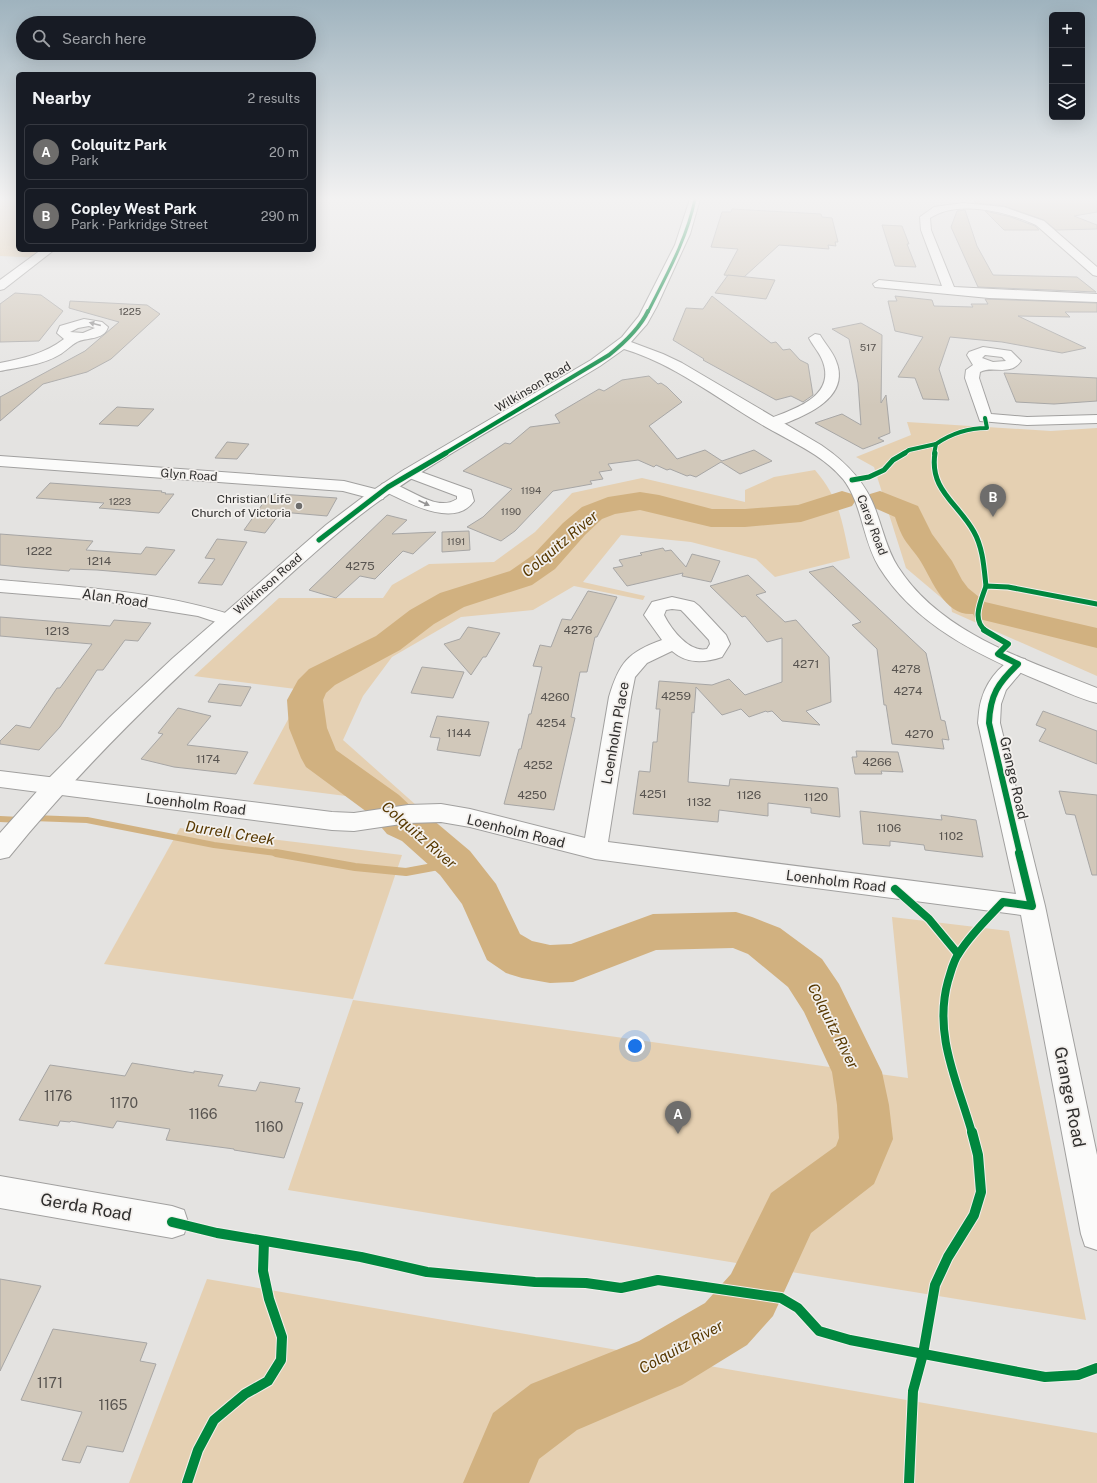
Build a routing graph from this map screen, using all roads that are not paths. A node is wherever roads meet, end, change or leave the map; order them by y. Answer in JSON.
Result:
{"nodes":[{"id":1,"x":24,"y":268,"type":"edge"},
{"id":2,"x":670,"y":268,"type":"edge"},
{"id":3,"x":941,"y":268,"type":"edge"},
{"id":4,"x":879,"y":284,"type":"dead end"},
{"id":5,"x":0,"y":286,"type":"edge"},
{"id":6,"x":950,"y":291,"type":"junction"},
{"id":7,"x":1097,"y":298,"type":"edge"},
{"id":8,"x":75,"y":337,"type":"dead end"},
{"id":9,"x":815,"y":338,"type":"dead end"},
{"id":10,"x":623,"y":344,"type":"junction"},
{"id":11,"x":984,"y":364,"type":"dead end"},
{"id":12,"x":0,"y":367,"type":"edge"},
{"id":13,"x":1097,"y":419,"type":"edge"},
{"id":14,"x":771,"y":423,"type":"junction"},
{"id":15,"x":0,"y":461,"type":"edge"},
{"id":16,"x":410,"y":473,"type":"junction"},
{"id":17,"x":382,"y":491,"type":"junction"},
{"id":18,"x":0,"y":586,"type":"edge"},
{"id":19,"x":228,"y":620,"type":"junction"},
{"id":20,"x":675,"y":643,"type":"dead end"},
{"id":21,"x":1018,"y":664,"type":"junction"},
{"id":22,"x":1097,"y":696,"type":"edge"},
{"id":23,"x":0,"y":779,"type":"edge"},
{"id":24,"x":54,"y":786,"type":"junction"},
{"id":25,"x":0,"y":850,"type":"edge"},
{"id":26,"x":595,"y":850,"type":"junction"},
{"id":27,"x":1032,"y":906,"type":"junction"},
{"id":28,"x":0,"y":1192,"type":"edge"},
{"id":29,"x":172,"y":1222,"type":"dead end"},
{"id":30,"x":1097,"y":1234,"type":"edge"}],
"edges":[{"from":1,"to":5,"type":"street"},
{"from":2,"to":10,"type":"street","name":"Wilkinson Road"},
{"from":3,"to":6,"type":"street"},
{"from":4,"to":6,"type":"street"},
{"from":6,"to":7,"type":"street"},
{"from":8,"to":12,"type":"street"},
{"from":9,"to":14,"type":"street"},
{"from":10,"to":14,"type":"street","name":"Carey Road"},
{"from":10,"to":16,"type":"street","name":"Wilkinson Road"},
{"from":11,"to":13,"type":"street"},
{"from":14,"to":21,"type":"street","name":"Carey Road"},
{"from":15,"to":17,"type":"street","name":"Glyn Road"},
{"from":16,"to":17,"type":"street","name":"Wilkinson Road"},
{"from":17,"to":16,"type":"street","name":"Glyn Road","one_way":true},
{"from":17,"to":19,"type":"street","name":"Wilkinson Road"},
{"from":18,"to":19,"type":"street","name":"Alan Road"},
{"from":19,"to":24,"type":"street","name":"Wilkinson Road"},
{"from":20,"to":26,"type":"street","name":"Loenholm Place"},
{"from":21,"to":22,"type":"street","name":"Carey Road"},
{"from":21,"to":27,"type":"street","name":"Grange Road"},
{"from":23,"to":24,"type":"street","name":"Loenholm Road"},
{"from":24,"to":25,"type":"street","name":"Wilkinson Road"},
{"from":24,"to":26,"type":"street","name":"Loenholm Road"},
{"from":26,"to":27,"type":"street","name":"Loenholm Road"},
{"from":27,"to":30,"type":"street","name":"Grange Road"},
{"from":28,"to":29,"type":"street","name":"Gerda Road"}]}
